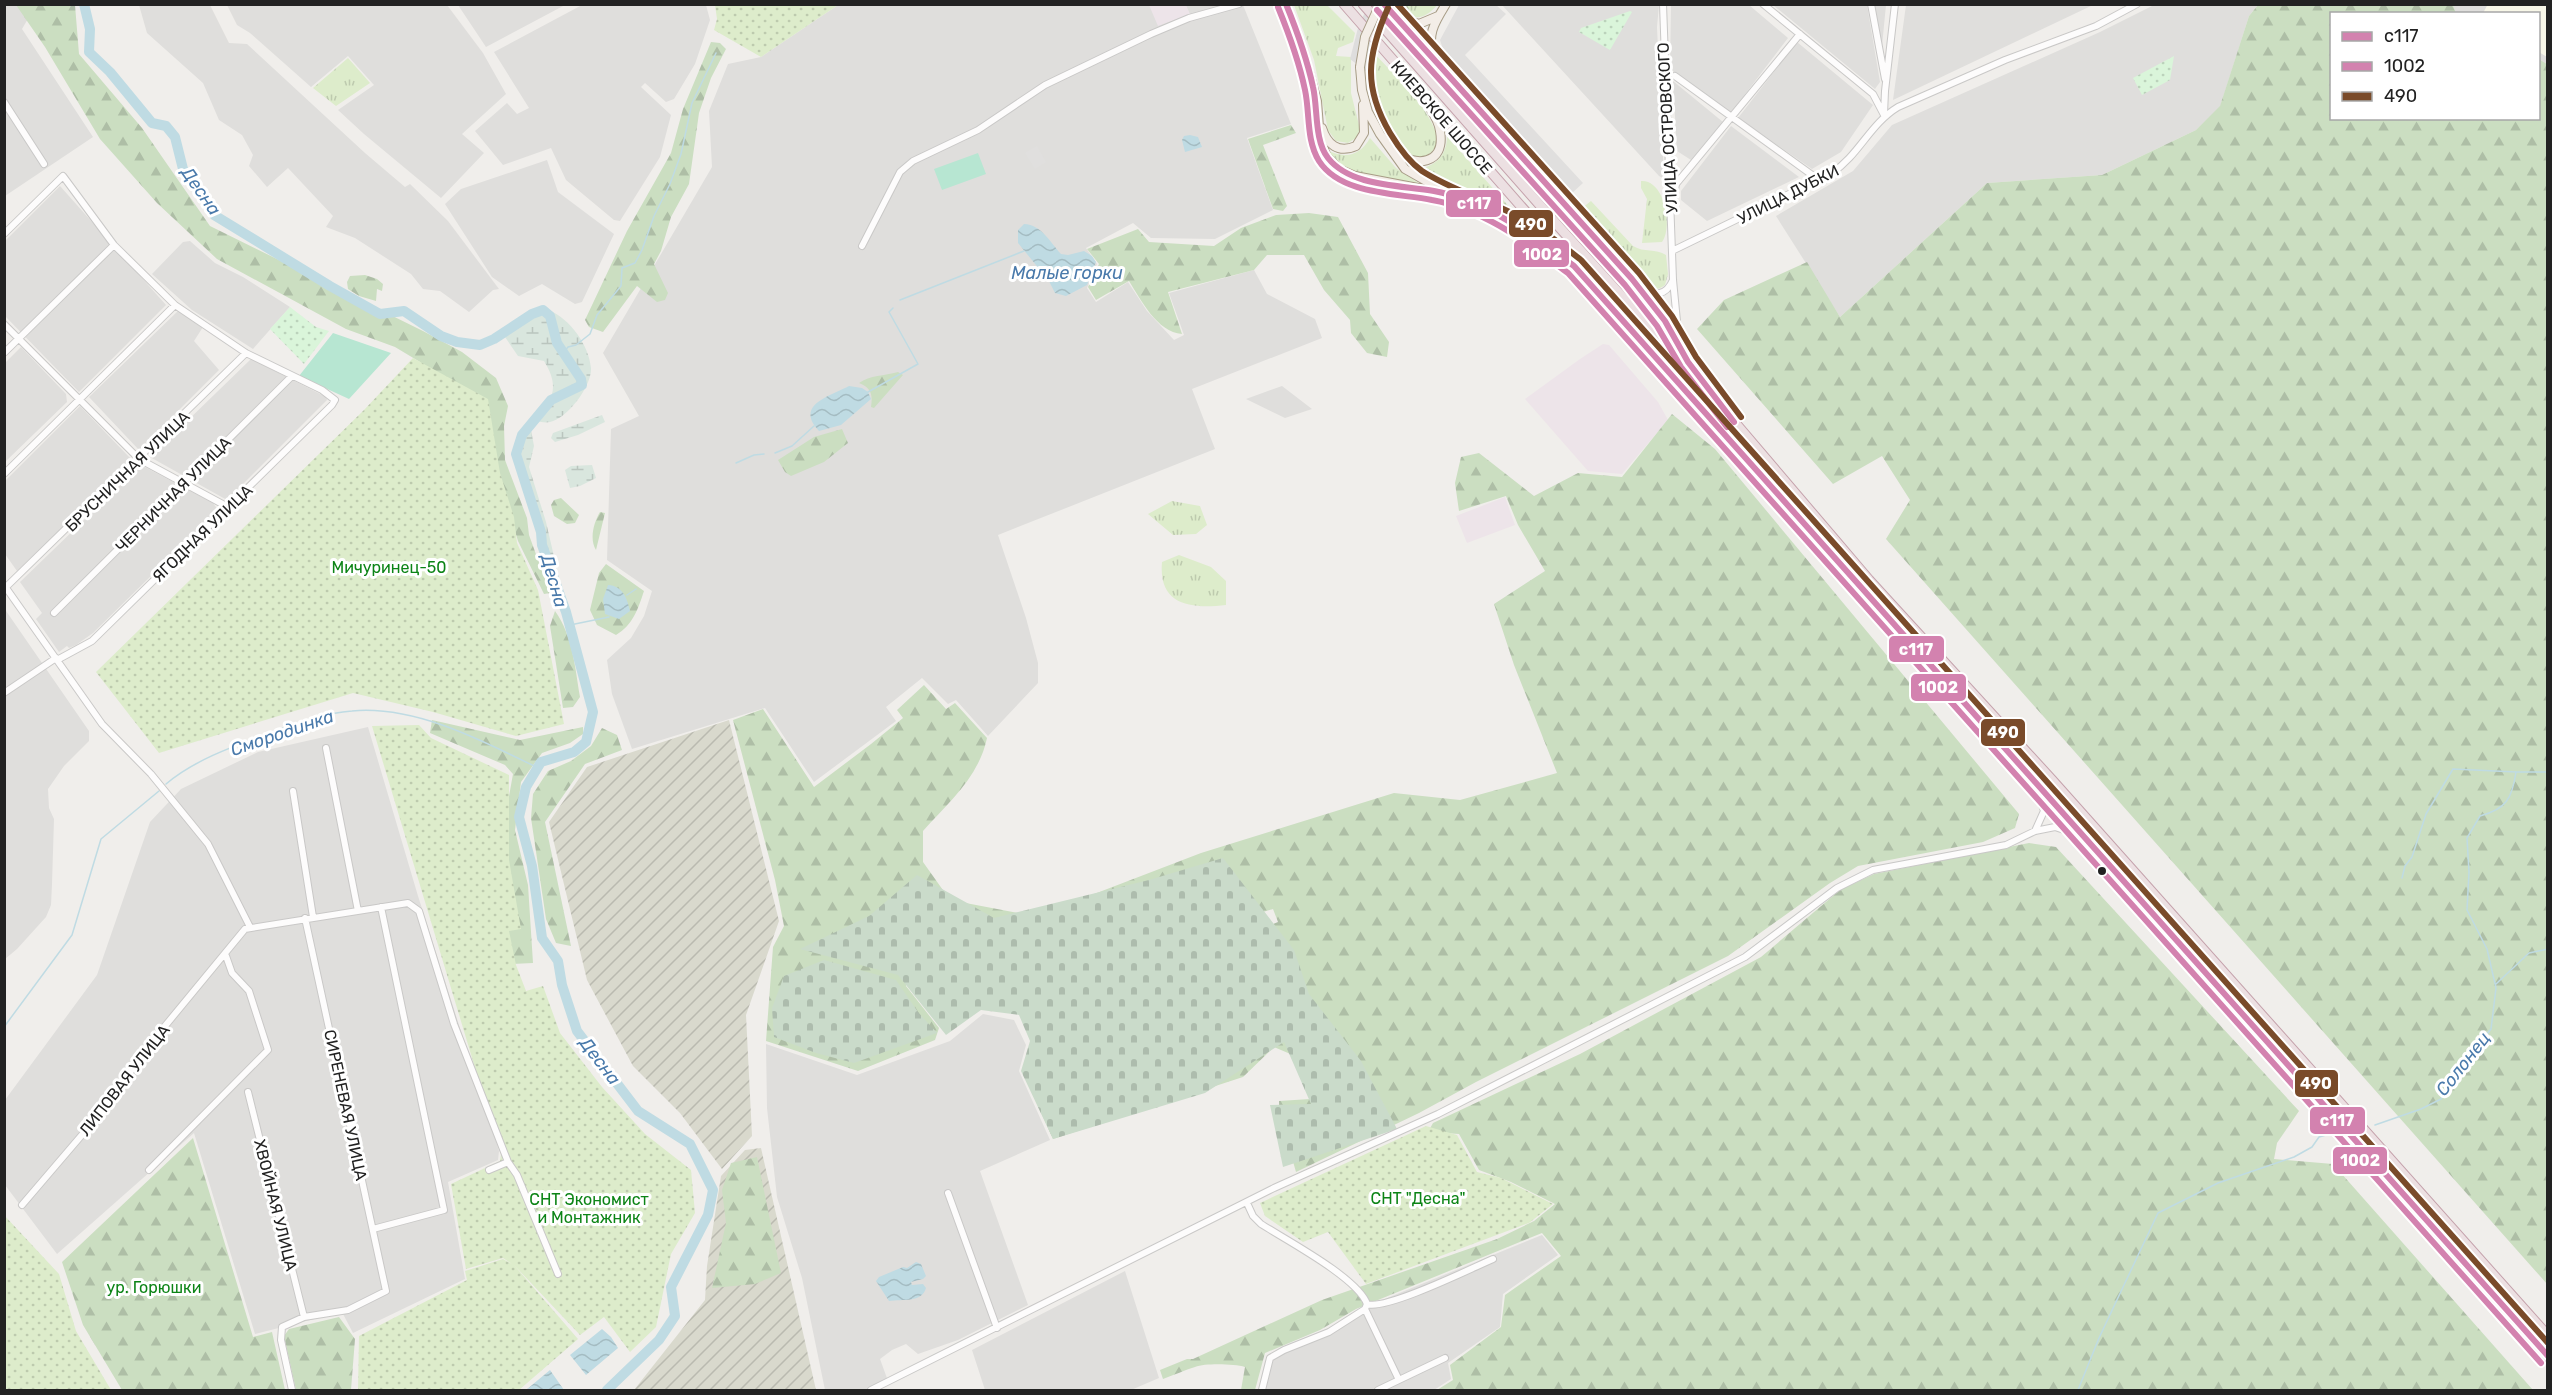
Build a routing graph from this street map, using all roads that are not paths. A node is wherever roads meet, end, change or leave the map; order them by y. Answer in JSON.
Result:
{"nodes":[{"id":1,"x":1239,"y":4,"type":"edge"},
{"id":2,"x":1286,"y":4,"type":"edge"},
{"id":3,"x":1338,"y":4,"type":"edge"},
{"id":4,"x":1344,"y":4,"type":"edge"},
{"id":5,"x":1363,"y":4,"type":"edge"},
{"id":6,"x":1382,"y":4,"type":"edge"},
{"id":7,"x":1446,"y":4,"type":"edge"},
{"id":8,"x":1663,"y":4,"type":"edge"},
{"id":9,"x":1763,"y":4,"type":"edge"},
{"id":10,"x":1871,"y":4,"type":"edge"},
{"id":11,"x":1895,"y":4,"type":"edge"},
{"id":12,"x":2137,"y":4,"type":"edge"},
{"id":13,"x":1351,"y":13,"type":"junction"},
{"id":14,"x":1391,"y":13,"type":"junction"},
{"id":15,"x":1438,"y":16,"type":"junction"},
{"id":16,"x":1800,"y":34,"type":"junction"},
{"id":17,"x":1435,"y":60,"type":"junction"},
{"id":18,"x":1675,"y":76,"type":"dead end"},
{"id":19,"x":1886,"y":82,"type":"junction"},
{"id":20,"x":1421,"y":94,"type":"junction"},
{"id":21,"x":1364,"y":99,"type":"junction"},
{"id":22,"x":4,"y":102,"type":"edge"},
{"id":23,"x":1884,"y":115,"type":"junction"},
{"id":24,"x":1319,"y":118,"type":"junction"},
{"id":25,"x":1732,"y":118,"type":"junction"},
{"id":26,"x":1387,"y":145,"type":"junction"},
{"id":27,"x":44,"y":164,"type":"dead end"},
{"id":28,"x":1819,"y":180,"type":"junction"},
{"id":29,"x":1449,"y":194,"type":"junction"},
{"id":30,"x":1674,"y":197,"type":"dead end"},
{"id":31,"x":4,"y":234,"type":"edge"},
{"id":32,"x":114,"y":245,"type":"junction"},
{"id":33,"x":862,"y":246,"type":"dead end"},
{"id":34,"x":1672,"y":251,"type":"junction"},
{"id":35,"x":1574,"y":266,"type":"junction"},
{"id":36,"x":1632,"y":279,"type":"junction"},
{"id":37,"x":1673,"y":280,"type":"junction"},
{"id":38,"x":175,"y":305,"type":"junction"},
{"id":39,"x":4,"y":324,"type":"edge"},
{"id":40,"x":19,"y":339,"type":"junction"},
{"id":41,"x":1680,"y":345,"type":"junction"},
{"id":42,"x":4,"y":353,"type":"edge"},
{"id":43,"x":246,"y":353,"type":"junction"},
{"id":44,"x":292,"y":376,"type":"junction"},
{"id":45,"x":1714,"y":398,"type":"junction"},
{"id":46,"x":79,"y":400,"type":"junction"},
{"id":47,"x":139,"y":459,"type":"junction"},
{"id":48,"x":4,"y":474,"type":"edge"},
{"id":49,"x":183,"y":483,"type":"junction"},
{"id":50,"x":228,"y":507,"type":"junction"},
{"id":51,"x":5,"y":587,"type":"edge"},
{"id":52,"x":54,"y":613,"type":"dead end"},
{"id":53,"x":57,"y":659,"type":"junction"},
{"id":54,"x":4,"y":693,"type":"edge"},
{"id":55,"x":327,"y":748,"type":"dead end"},
{"id":56,"x":2034,"y":782,"type":"junction"},
{"id":57,"x":293,"y":791,"type":"dead end"},
{"id":58,"x":2035,"y":831,"type":"junction"},
{"id":59,"x":2084,"y":838,"type":"junction"},
{"id":60,"x":381,"y":907,"type":"junction"},
{"id":61,"x":358,"y":911,"type":"junction"},
{"id":62,"x":313,"y":917,"type":"junction"},
{"id":63,"x":305,"y":918,"type":"junction"},
{"id":64,"x":250,"y":927,"type":"junction"},
{"id":65,"x":226,"y":956,"type":"junction"},
{"id":66,"x":248,"y":1092,"type":"dead end"},
{"id":67,"x":508,"y":1162,"type":"junction"},
{"id":68,"x":149,"y":1170,"type":"dead end"},
{"id":69,"x":489,"y":1170,"type":"dead end"},
{"id":70,"x":948,"y":1193,"type":"dead end"},
{"id":71,"x":1246,"y":1203,"type":"junction"},
{"id":72,"x":22,"y":1205,"type":"dead end"},
{"id":73,"x":373,"y":1229,"type":"junction"},
{"id":74,"x":1493,"y":1259,"type":"dead end"},
{"id":75,"x":558,"y":1274,"type":"dead end"},
{"id":76,"x":1366,"y":1307,"type":"junction"},
{"id":77,"x":304,"y":1317,"type":"junction"},
{"id":78,"x":997,"y":1328,"type":"junction"},
{"id":79,"x":2547,"y":1336,"type":"edge"},
{"id":80,"x":2547,"y":1357,"type":"edge"},
{"id":81,"x":1445,"y":1358,"type":"dead end"},
{"id":82,"x":1399,"y":1380,"type":"junction"},
{"id":83,"x":292,"y":1390,"type":"edge"},
{"id":84,"x":871,"y":1390,"type":"edge"},
{"id":85,"x":1262,"y":1390,"type":"edge"},
{"id":86,"x":1378,"y":1390,"type":"edge"}],
"edges":[{"from":1,"to":33,"type":"street"},
{"from":2,"to":24,"type":"main road"},
{"from":3,"to":13,"type":"main road"},
{"from":4,"to":13,"type":"highway","name":"КИЕВСКОЕ ШОССЕ"},
{"from":5,"to":45,"type":"highway","name":"КИЕВСКОЕ ШОССЕ"},
{"from":6,"to":14,"type":"main road"},
{"from":6,"to":21,"type":"main road","bridge":true},
{"from":7,"to":15,"type":"main road"},
{"from":8,"to":34,"type":"street","name":"УЛИЦА ОСТРОВСКОГО"},
{"from":9,"to":16,"type":"street"},
{"from":10,"to":19,"type":"street"},
{"from":11,"to":19,"type":"street"},
{"from":12,"to":23,"type":"street","name":"УЛИЦА ДУБКИ"},
{"from":13,"to":20,"type":"highway","name":"КИЕВСКОЕ ШОССЕ"},
{"from":14,"to":15,"type":"main road"},
{"from":14,"to":17,"type":"main road"},
{"from":15,"to":17,"type":"main road"},
{"from":16,"to":23,"type":"street"},
{"from":16,"to":25,"type":"street"},
{"from":17,"to":36,"type":"main road"},
{"from":18,"to":25,"type":"street"},
{"from":19,"to":23,"type":"street"},
{"from":20,"to":26,"type":"main road"},
{"from":20,"to":35,"type":"highway","name":"КИЕВСКОЕ ШОССЕ"},
{"from":21,"to":24,"type":"main road"},
{"from":21,"to":26,"type":"main road"},
{"from":22,"to":27,"type":"street"},
{"from":23,"to":28,"type":"street","name":"УЛИЦА ДУБКИ"},
{"from":24,"to":29,"type":"main road"},
{"from":25,"to":28,"type":"street"},
{"from":25,"to":30,"type":"street"},
{"from":26,"to":29,"type":"main road"},
{"from":28,"to":34,"type":"street","name":"УЛИЦА ДУБКИ"},
{"from":29,"to":35,"type":"main road"},
{"from":31,"to":32,"type":"street"},
{"from":32,"to":38,"type":"street"},
{"from":32,"to":40,"type":"street"},
{"from":34,"to":37,"type":"street"},
{"from":35,"to":56,"type":"highway","name":"КИЕВСКОЕ ШОССЕ"},
{"from":36,"to":37,"type":"street"},
{"from":36,"to":41,"type":"main road"},
{"from":37,"to":41,"type":"street"},
{"from":38,"to":43,"type":"street"},
{"from":38,"to":46,"type":"street"},
{"from":39,"to":40,"type":"street"},
{"from":40,"to":42,"type":"street"},
{"from":40,"to":46,"type":"street"},
{"from":41,"to":45,"type":"main road"},
{"from":43,"to":44,"type":"street"},
{"from":43,"to":47,"type":"street","name":"БРУСНИЧНАЯ УЛИЦА"},
{"from":44,"to":49,"type":"street","name":"ЧЕРНИЧНАЯ УЛИЦА"},
{"from":44,"to":50,"type":"street","name":"ЯГОДНАЯ УЛИЦА"},
{"from":45,"to":79,"type":"highway","name":"КИЕВСКОЕ ШОССЕ"},
{"from":46,"to":47,"type":"street"},
{"from":46,"to":48,"type":"street"},
{"from":47,"to":49,"type":"street"},
{"from":47,"to":51,"type":"street","name":"БРУСНИЧНАЯ УЛИЦА"},
{"from":49,"to":50,"type":"street"},
{"from":49,"to":52,"type":"street","name":"ЧЕРНИЧНАЯ УЛИЦА"},
{"from":50,"to":53,"type":"street","name":"ЯГОДНАЯ УЛИЦА"},
{"from":51,"to":53,"type":"street"},
{"from":53,"to":54,"type":"street","name":"ЯГОДНАЯ УЛИЦА"},
{"from":53,"to":64,"type":"street"},
{"from":55,"to":61,"type":"street"},
{"from":56,"to":58,"type":"street"},
{"from":56,"to":59,"type":"highway","name":"КИЕВСКОЕ ШОССЕ"},
{"from":57,"to":62,"type":"street"},
{"from":58,"to":59,"type":"street"},
{"from":58,"to":71,"type":"street"},
{"from":59,"to":80,"type":"highway","name":"КИЕВСКОЕ ШОССЕ"},
{"from":60,"to":61,"type":"street"},
{"from":60,"to":67,"type":"street"},
{"from":60,"to":73,"type":"street"},
{"from":61,"to":62,"type":"street"},
{"from":62,"to":63,"type":"street"},
{"from":63,"to":64,"type":"street"},
{"from":63,"to":73,"type":"street","name":"СИРЕНЕВАЯ УЛИЦА"},
{"from":64,"to":65,"type":"street","name":"ЛИПОВАЯ УЛИЦА"},
{"from":65,"to":68,"type":"street"},
{"from":65,"to":72,"type":"street","name":"ЛИПОВАЯ УЛИЦА"},
{"from":66,"to":77,"type":"street","name":"ХВОЙНАЯ УЛИЦА"},
{"from":67,"to":69,"type":"street"},
{"from":67,"to":75,"type":"street"},
{"from":70,"to":78,"type":"street"},
{"from":71,"to":76,"type":"street"},
{"from":71,"to":78,"type":"street"},
{"from":73,"to":77,"type":"street","name":"СИРЕНЕВАЯ УЛИЦА"},
{"from":74,"to":76,"type":"street"},
{"from":76,"to":82,"type":"street"},
{"from":76,"to":85,"type":"street"},
{"from":77,"to":83,"type":"street"},
{"from":78,"to":84,"type":"street"},
{"from":81,"to":82,"type":"street"},
{"from":82,"to":86,"type":"street"}]}
